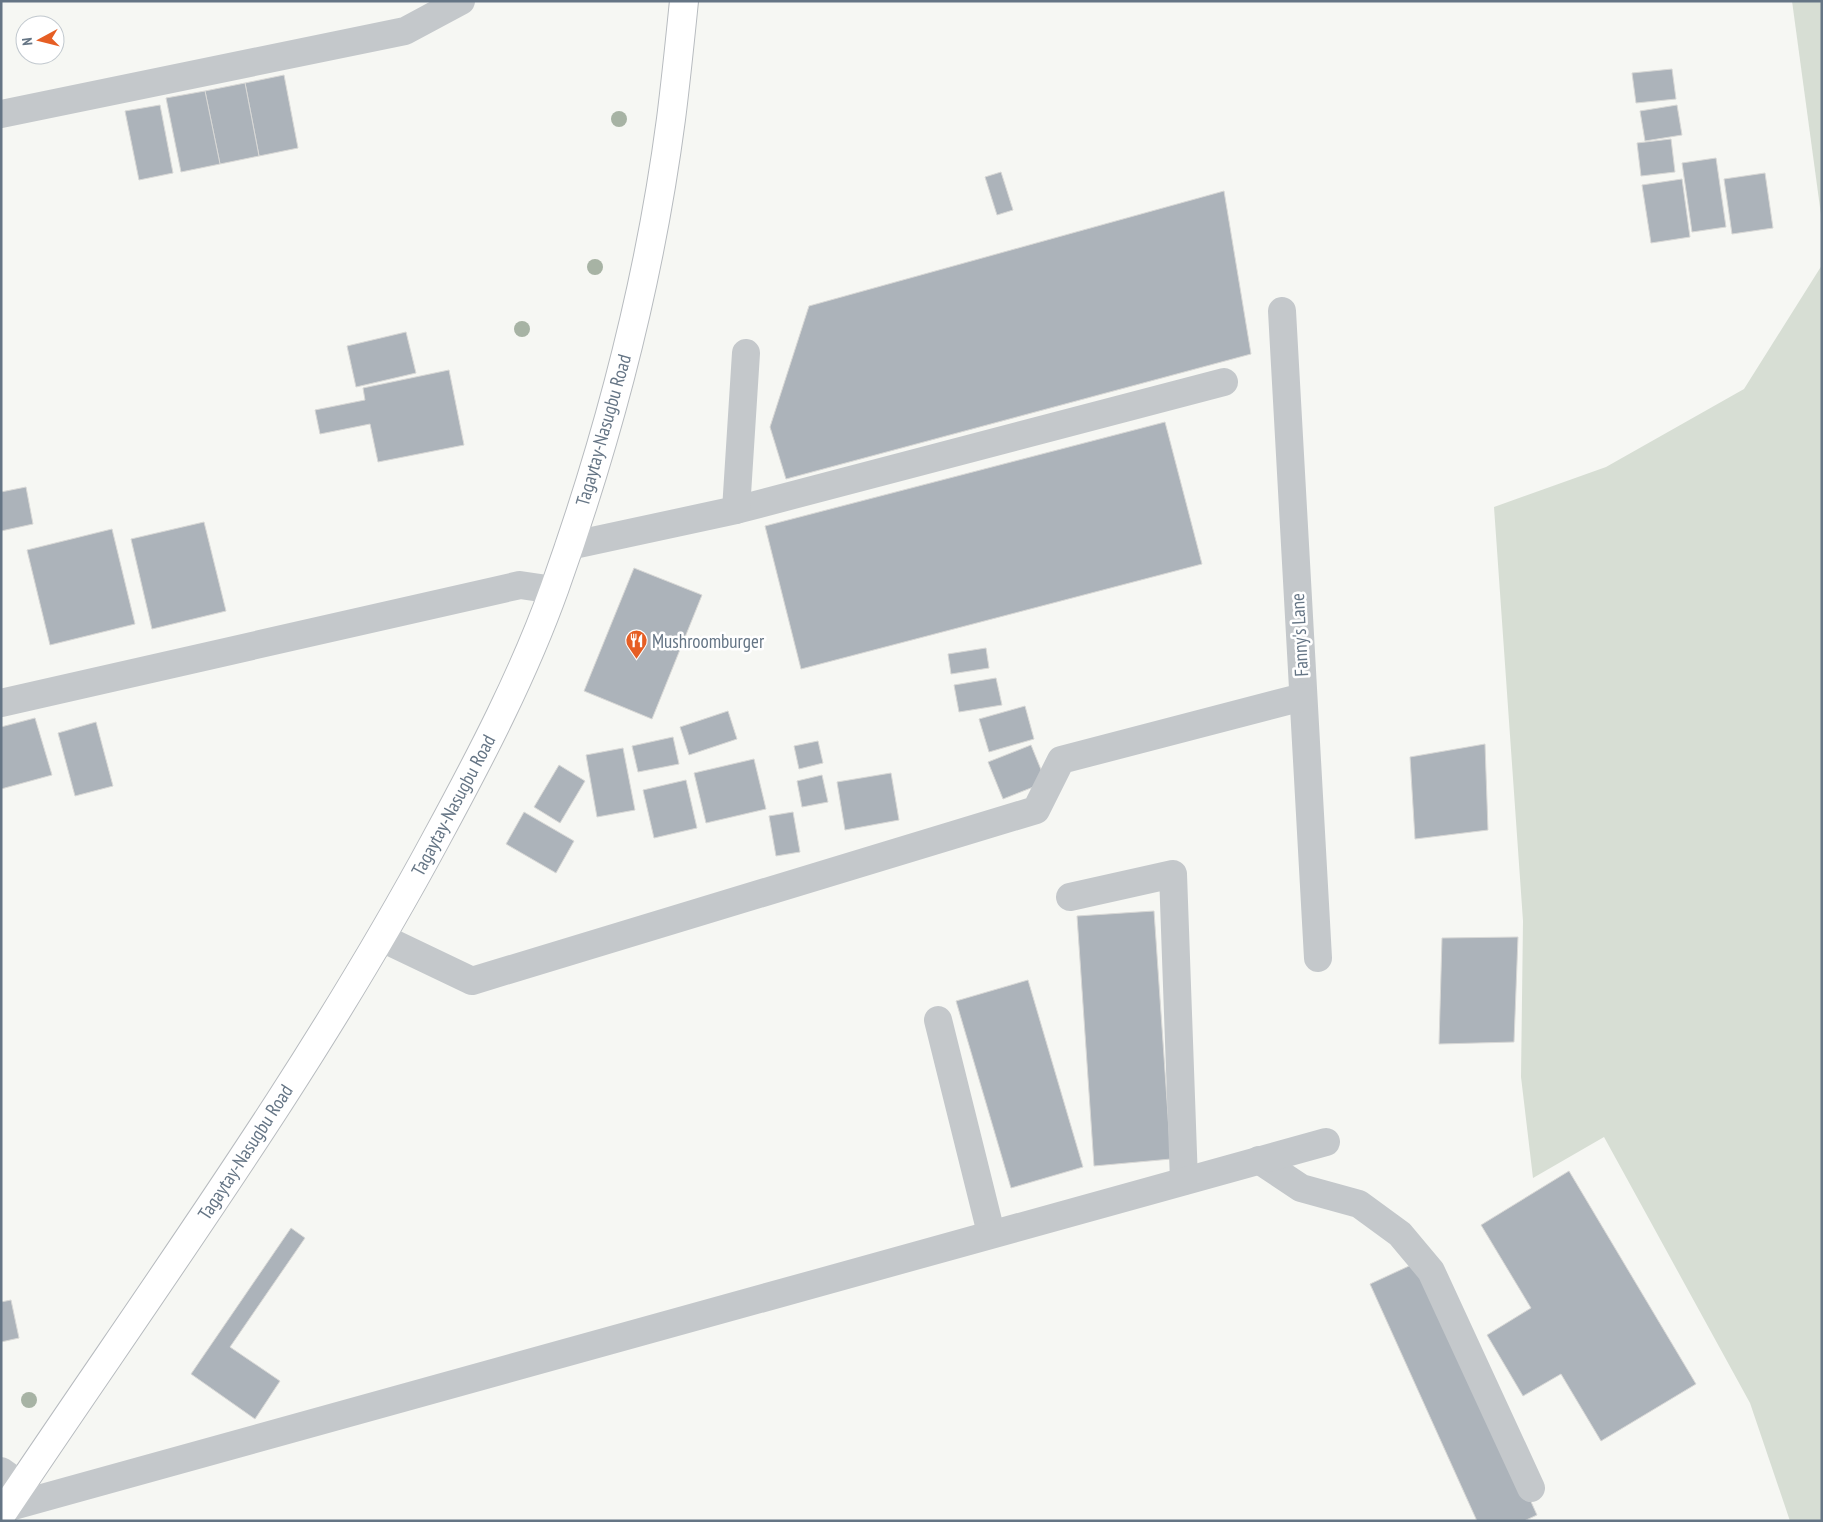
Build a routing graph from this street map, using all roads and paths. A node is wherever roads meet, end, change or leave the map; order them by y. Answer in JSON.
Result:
{"nodes":[{"id":1,"x":461,"y":1,"type":"edge"},
{"id":2,"x":684,"y":1,"type":"edge"},
{"id":3,"x":1,"y":114,"type":"edge"},
{"id":4,"x":1282,"y":312,"type":"dead end"},
{"id":5,"x":746,"y":353,"type":"dead end"},
{"id":6,"x":1224,"y":382,"type":"dead end"},
{"id":7,"x":736,"y":510,"type":"junction"},
{"id":8,"x":569,"y":546,"type":"junction"},
{"id":9,"x":554,"y":590,"type":"junction"},
{"id":10,"x":1302,"y":697,"type":"junction"},
{"id":11,"x":1,"y":704,"type":"edge"},
{"id":12,"x":1070,"y":897,"type":"dead end"},
{"id":13,"x":382,"y":938,"type":"junction"},
{"id":14,"x":1318,"y":958,"type":"dead end"},
{"id":15,"x":938,"y":1020,"type":"dead end"},
{"id":16,"x":1326,"y":1142,"type":"dead end"},
{"id":17,"x":1259,"y":1160,"type":"junction"},
{"id":18,"x":1184,"y":1181,"type":"junction"},
{"id":19,"x":991,"y":1233,"type":"junction"},
{"id":20,"x":12,"y":1479,"type":"edge"},
{"id":21,"x":1532,"y":1488,"type":"dead end"},
{"id":22,"x":3,"y":1512,"type":"edge"}],
"edges":[{"from":1,"to":3,"type":"street"},
{"from":2,"to":8,"type":"main road","name":"Tagaytay-Nasugbu Road"},
{"from":4,"to":10,"type":"street","name":"Fanny's Lane"},
{"from":5,"to":7,"type":"street"},
{"from":6,"to":7,"type":"street"},
{"from":7,"to":8,"type":"street"},
{"from":8,"to":9,"type":"main road","name":"Tagaytay-Nasugbu Road"},
{"from":9,"to":11,"type":"street"},
{"from":9,"to":13,"type":"main road","name":"Tagaytay-Nasugbu Road"},
{"from":10,"to":13,"type":"street"},
{"from":10,"to":14,"type":"street","name":"Fanny's Lane"},
{"from":12,"to":18,"type":"street"},
{"from":13,"to":20,"type":"main road","name":"Tagaytay-Nasugbu Road"},
{"from":15,"to":19,"type":"street"},
{"from":16,"to":17,"type":"street"},
{"from":17,"to":18,"type":"street"},
{"from":17,"to":21,"type":"street"},
{"from":18,"to":19,"type":"street"},
{"from":19,"to":22,"type":"street"},
{"from":20,"to":22,"type":"main road","name":"Tagaytay-Nasugbu Road"}]}
